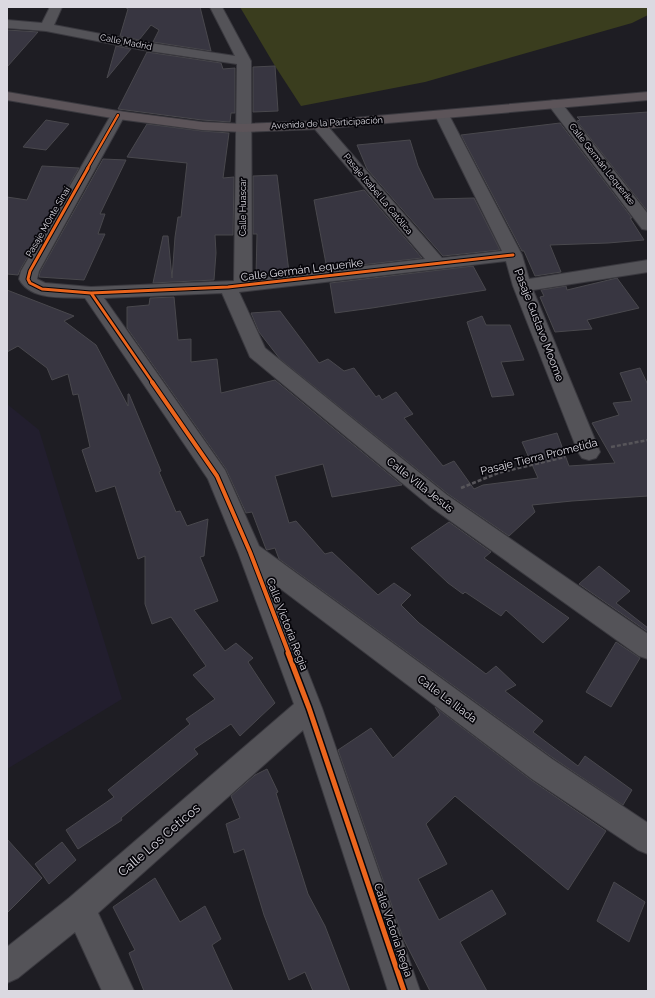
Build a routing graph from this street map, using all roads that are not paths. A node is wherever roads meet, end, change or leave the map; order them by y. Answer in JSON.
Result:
{"nodes":[{"id":1,"x":56,"y":7,"type":"edge"},
{"id":2,"x":216,"y":7,"type":"edge"},
{"id":3,"x":7,"y":24,"type":"edge"},
{"id":4,"x":46,"y":27,"type":"junction"},
{"id":5,"x":244,"y":61,"type":"junction"},
{"id":6,"x":7,"y":96,"type":"edge"},
{"id":7,"x":648,"y":96,"type":"edge"},
{"id":8,"x":555,"y":104,"type":"junction"},
{"id":9,"x":118,"y":115,"type":"junction"},
{"id":10,"x":442,"y":115,"type":"junction"},
{"id":11,"x":319,"y":125,"type":"junction"},
{"id":12,"x":243,"y":128,"type":"junction"},
{"id":13,"x":648,"y":225,"type":"edge"},
{"id":14,"x":513,"y":256,"type":"junction"},
{"id":15,"x":437,"y":263,"type":"junction"},
{"id":16,"x":648,"y":266,"type":"edge"},
{"id":17,"x":236,"y":286,"type":"junction"},
{"id":18,"x":522,"y":286,"type":"junction"},
{"id":19,"x":91,"y":293,"type":"junction"},
{"id":20,"x":589,"y":452,"type":"road end"},
{"id":21,"x":250,"y":552,"type":"junction"},
{"id":22,"x":648,"y":648,"type":"edge"},
{"id":23,"x":309,"y":708,"type":"junction"},
{"id":24,"x":648,"y":840,"type":"edge"},
{"id":25,"x":80,"y":909,"type":"junction"},
{"id":26,"x":7,"y":967,"type":"edge"},
{"id":27,"x":118,"y":991,"type":"edge"},
{"id":28,"x":404,"y":991,"type":"edge"}],
"edges":[{"from":1,"to":4,"type":"street"},
{"from":2,"to":5,"type":"street"},
{"from":3,"to":4,"type":"street","name":"Calle Madrid"},
{"from":4,"to":5,"type":"street","name":"Calle Madrid"},
{"from":5,"to":12,"type":"street","name":"Calle Huascar"},
{"from":6,"to":9,"type":"main road","name":"Avenida de la Participación"},
{"from":7,"to":8,"type":"main road","name":"Avenida de la Participación"},
{"from":8,"to":10,"type":"main road","name":"Avenida de la Participación"},
{"from":8,"to":13,"type":"street","name":"Calle Germán Lequerike"},
{"from":9,"to":12,"type":"main road","name":"Avenida de la Participación"},
{"from":9,"to":19,"type":"street","name":"Pasaje MOnte Sinaí"},
{"from":10,"to":11,"type":"main road","name":"Avenida de la Participación"},
{"from":10,"to":14,"type":"street","name":"Pasaje Gustavo Moome"},
{"from":11,"to":12,"type":"main road","name":"Avenida de la Participación"},
{"from":11,"to":15,"type":"street","name":"Pasaje Isabel La Católica"},
{"from":12,"to":17,"type":"street","name":"Calle Huascar"},
{"from":14,"to":15,"type":"street","name":"Calle Germán Lequerike"},
{"from":14,"to":18,"type":"street","name":"Pasaje Gustavo Moome"},
{"from":15,"to":17,"type":"street","name":"Calle Germán Lequerike"},
{"from":16,"to":18,"type":"street"},
{"from":17,"to":19,"type":"street","name":"Calle Germán Lequerike"},
{"from":17,"to":22,"type":"street","name":"Calle Villa Jesús"},
{"from":18,"to":20,"type":"street","name":"Pasaje Gustavo Moome"},
{"from":19,"to":21,"type":"street","name":"Calle Victoria Regia"},
{"from":21,"to":23,"type":"street","name":"Calle Victoria Regia"},
{"from":21,"to":24,"type":"street","name":"Calle La Iliada"},
{"from":23,"to":25,"type":"street","name":"Calle Los Ceticos"},
{"from":23,"to":28,"type":"street","name":"Calle Victoria Regia"},
{"from":25,"to":26,"type":"street","name":"Calle Los Ceticos"},
{"from":25,"to":27,"type":"street"}]}
